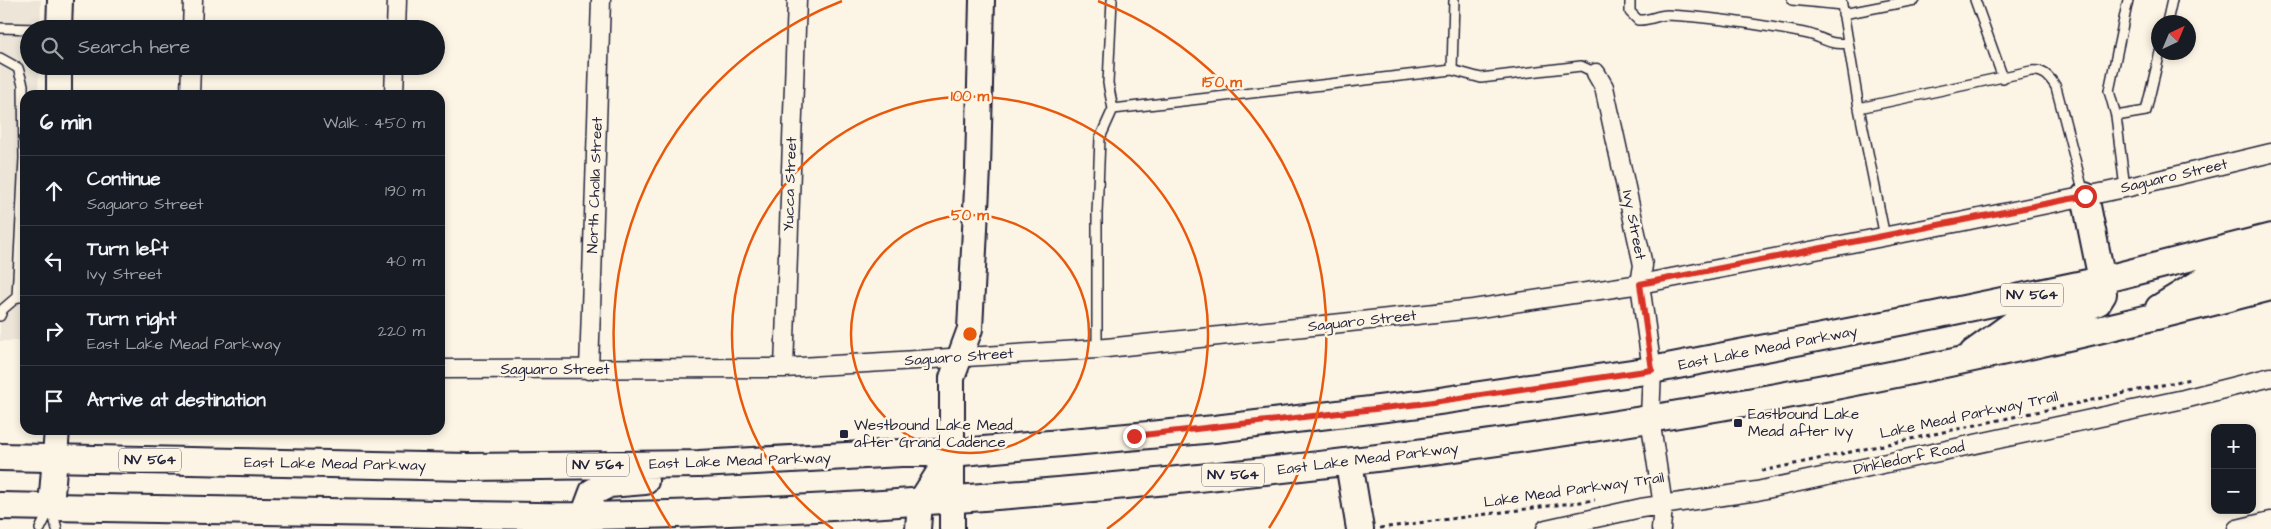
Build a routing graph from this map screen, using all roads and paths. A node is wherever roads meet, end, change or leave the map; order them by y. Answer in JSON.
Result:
{"nodes":[{"id":1,"x":60,"y":0,"type":"edge"},
{"id":2,"x":193,"y":0,"type":"edge"},
{"id":3,"x":397,"y":0,"type":"edge"},
{"id":4,"x":601,"y":0,"type":"edge"},
{"id":5,"x":797,"y":0,"type":"edge"},
{"id":6,"x":982,"y":0,"type":"edge"},
{"id":7,"x":1112,"y":0,"type":"edge"},
{"id":8,"x":1454,"y":0,"type":"edge"},
{"id":9,"x":1630,"y":0,"type":"edge"},
{"id":10,"x":1792,"y":0,"type":"edge"},
{"id":11,"x":1915,"y":0,"type":"edge"},
{"id":12,"x":1975,"y":0,"type":"edge"},
{"id":13,"x":2128,"y":0,"type":"edge"},
{"id":14,"x":2172,"y":0,"type":"edge"},
{"id":15,"x":1842,"y":2,"type":"edge"},
{"id":16,"x":1844,"y":14,"type":"junction"},
{"id":17,"x":2169,"y":15,"type":"edge"},
{"id":18,"x":59,"y":20,"type":"edge"},
{"id":19,"x":192,"y":20,"type":"edge"},
{"id":20,"x":396,"y":20,"type":"edge"},
{"id":21,"x":0,"y":28,"type":"edge"},
{"id":22,"x":20,"y":29,"type":"edge"},
{"id":23,"x":1848,"y":43,"type":"junction"},
{"id":24,"x":0,"y":58,"type":"edge"},
{"id":25,"x":2158,"y":60,"type":"edge"},
{"id":26,"x":1452,"y":70,"type":"junction"},
{"id":27,"x":1596,"y":73,"type":"joint"},
{"id":28,"x":20,"y":75,"type":"edge"},
{"id":29,"x":20,"y":75,"type":"edge"},
{"id":30,"x":59,"y":75,"type":"edge"},
{"id":31,"x":191,"y":75,"type":"edge"},
{"id":32,"x":395,"y":75,"type":"edge"},
{"id":33,"x":2003,"y":78,"type":"junction"},
{"id":34,"x":23,"y":90,"type":"edge"},
{"id":35,"x":59,"y":90,"type":"edge"},
{"id":36,"x":190,"y":90,"type":"edge"},
{"id":37,"x":394,"y":90,"type":"edge"},
{"id":38,"x":1859,"y":108,"type":"junction"},
{"id":39,"x":1113,"y":110,"type":"junction"},
{"id":40,"x":2116,"y":116,"type":"junction"},
{"id":41,"x":2271,"y":153,"type":"edge"},
{"id":42,"x":2125,"y":188,"type":"junction"},
{"id":43,"x":2085,"y":196,"type":"junction"},
{"id":44,"x":1885,"y":237,"type":"junction"},
{"id":45,"x":2271,"y":237,"type":"edge"},
{"id":46,"x":2271,"y":262,"type":"edge"},
{"id":47,"x":2102,"y":280,"type":"junction"},
{"id":48,"x":1640,"y":284,"type":"junction"},
{"id":49,"x":2271,"y":287,"type":"edge"},
{"id":50,"x":20,"y":298,"type":"edge"},
{"id":51,"x":0,"y":316,"type":"edge"},
{"id":52,"x":2134,"y":323,"type":"junction"},
{"id":53,"x":1096,"y":349,"type":"junction"},
{"id":54,"x":959,"y":358,"type":"junction"},
{"id":55,"x":1964,"y":360,"type":"junction"},
{"id":56,"x":784,"y":368,"type":"junction"},
{"id":57,"x":445,"y":369,"type":"edge"},
{"id":58,"x":589,"y":370,"type":"junction"},
{"id":59,"x":1652,"y":370,"type":"junction"},
{"id":60,"x":2271,"y":377,"type":"edge"},
{"id":61,"x":2194,"y":378,"type":"dead end"},
{"id":62,"x":1650,"y":418,"type":"junction"},
{"id":63,"x":56,"y":435,"type":"edge"},
{"id":64,"x":951,"y":453,"type":"junction"},
{"id":65,"x":0,"y":457,"type":"edge"},
{"id":66,"x":55,"y":458,"type":"junction"},
{"id":67,"x":1349,"y":463,"type":"junction"},
{"id":68,"x":699,"y":464,"type":"junction"},
{"id":69,"x":1755,"y":473,"type":"dead end"},
{"id":70,"x":1600,"y":499,"type":"dead end"},
{"id":71,"x":952,"y":500,"type":"junction"},
{"id":72,"x":920,"y":502,"type":"junction"},
{"id":73,"x":0,"y":506,"type":"edge"},
{"id":74,"x":1663,"y":506,"type":"junction"},
{"id":75,"x":2271,"y":521,"type":"edge"},
{"id":76,"x":50,"y":522,"type":"edge"},
{"id":77,"x":584,"y":522,"type":"edge"},
{"id":78,"x":918,"y":529,"type":"edge"},
{"id":79,"x":952,"y":529,"type":"edge"},
{"id":80,"x":1360,"y":529,"type":"edge"},
{"id":81,"x":1376,"y":529,"type":"edge"},
{"id":82,"x":1546,"y":529,"type":"edge"},
{"id":83,"x":1661,"y":529,"type":"edge"},
{"id":84,"x":2237,"y":529,"type":"edge"}],
"edges":[{"from":1,"to":18,"type":"main road"},
{"from":2,"to":19,"type":"street"},
{"from":3,"to":20,"type":"street"},
{"from":4,"to":58,"type":"street","name":"North Cholla Street"},
{"from":5,"to":56,"type":"street","name":"Yucca Street"},
{"from":6,"to":54,"type":"main road"},
{"from":7,"to":39,"type":"lane"},
{"from":8,"to":26,"type":"lane"},
{"from":9,"to":23,"type":"lane"},
{"from":10,"to":15,"type":"lane"},
{"from":11,"to":16,"type":"lane"},
{"from":12,"to":33,"type":"lane"},
{"from":13,"to":40,"type":"lane"},
{"from":14,"to":17,"type":"lane"},
{"from":15,"to":16,"type":"lane"},
{"from":16,"to":23,"type":"lane"},
{"from":21,"to":22,"type":"lane"},
{"from":23,"to":38,"type":"lane"},
{"from":24,"to":28,"type":"lane"},
{"from":25,"to":40,"type":"lane"},
{"from":26,"to":27,"type":"lane"},
{"from":26,"to":39,"type":"lane"},
{"from":27,"to":48,"type":"street","name":"Ivy Street"},
{"from":29,"to":34,"type":"lane"},
{"from":30,"to":35,"type":"main road"},
{"from":31,"to":36,"type":"street"},
{"from":32,"to":37,"type":"street"},
{"from":33,"to":38,"type":"lane"},
{"from":33,"to":43,"type":"lane"},
{"from":38,"to":44,"type":"lane"},
{"from":39,"to":53,"type":"lane"},
{"from":40,"to":42,"type":"lane"},
{"from":41,"to":42,"type":"street","name":"Saguaro Street"},
{"from":42,"to":43,"type":"street","name":"Saguaro Street"},
{"from":43,"to":44,"type":"street","name":"Saguaro Street"},
{"from":43,"to":47,"type":"main road"},
{"from":44,"to":48,"type":"street","name":"Saguaro Street"},
{"from":45,"to":47,"type":"main road","name":"East Lake Mead Parkway","number":"NV 564"},
{"from":46,"to":52,"type":"main road"},
{"from":47,"to":55,"type":"main road"},
{"from":47,"to":59,"type":"main road","name":"East Lake Mead Parkway","number":"NV 564"},
{"from":48,"to":53,"type":"street","name":"Saguaro Street"},
{"from":48,"to":59,"type":"street","name":"Ivy Street"},
{"from":49,"to":52,"type":"main road","name":"East Lake Mead Parkway","number":"NV 564"},
{"from":50,"to":51,"type":"lane"},
{"from":52,"to":55,"type":"main road","name":"East Lake Mead Parkway","number":"NV 564"},
{"from":53,"to":54,"type":"street","name":"Saguaro Street"},
{"from":54,"to":56,"type":"street","name":"Saguaro Street"},
{"from":54,"to":64,"type":"main road"},
{"from":55,"to":62,"type":"main road","name":"East Lake Mead Parkway","number":"NV 564"},
{"from":56,"to":58,"type":"street","name":"Saguaro Street"},
{"from":57,"to":58,"type":"street","name":"Saguaro Street"},
{"from":59,"to":62,"type":"street","name":"Ivy Street"},
{"from":59,"to":64,"type":"main road","name":"East Lake Mead Parkway","number":"NV 564"},
{"from":60,"to":74,"type":"street","name":"Dinkledorf Road"},
{"from":61,"to":69,"type":"path","name":"Lake Mead Parkway Trail"},
{"from":62,"to":67,"type":"main road","name":"East Lake Mead Parkway","number":"NV 564"},
{"from":62,"to":74,"type":"street","name":"Ivy Street"},
{"from":63,"to":66,"type":"main road"},
{"from":64,"to":68,"type":"main road","name":"East Lake Mead Parkway","number":"NV 564"},
{"from":64,"to":71,"type":"main road"},
{"from":64,"to":72,"type":"main road"},
{"from":65,"to":66,"type":"main road","name":"East Lake Mead Parkway","number":"NV 564"},
{"from":66,"to":68,"type":"main road","name":"East Lake Mead Parkway","number":"NV 564"},
{"from":66,"to":76,"type":"main road"},
{"from":67,"to":71,"type":"main road","name":"East Lake Mead Parkway","number":"NV 564"},
{"from":67,"to":80,"type":"main road"},
{"from":68,"to":77,"type":"main road"},
{"from":70,"to":81,"type":"path","name":"Lake Mead Parkway Trail"},
{"from":71,"to":72,"type":"main road","name":"East Lake Mead Parkway","number":"NV 564"},
{"from":71,"to":79,"type":"main road"},
{"from":72,"to":77,"type":"main road","name":"East Lake Mead Parkway","number":"NV 564"},
{"from":72,"to":78,"type":"main road"},
{"from":73,"to":76,"type":"main road","name":"East Lake Mead Parkway","number":"NV 564"},
{"from":74,"to":82,"type":"street","name":"Dinkledorf Road"},
{"from":74,"to":83,"type":"street","name":"Ivy Street"},
{"from":75,"to":84,"type":"street"},
{"from":76,"to":77,"type":"main road","name":"East Lake Mead Parkway","number":"NV 564"}]}
